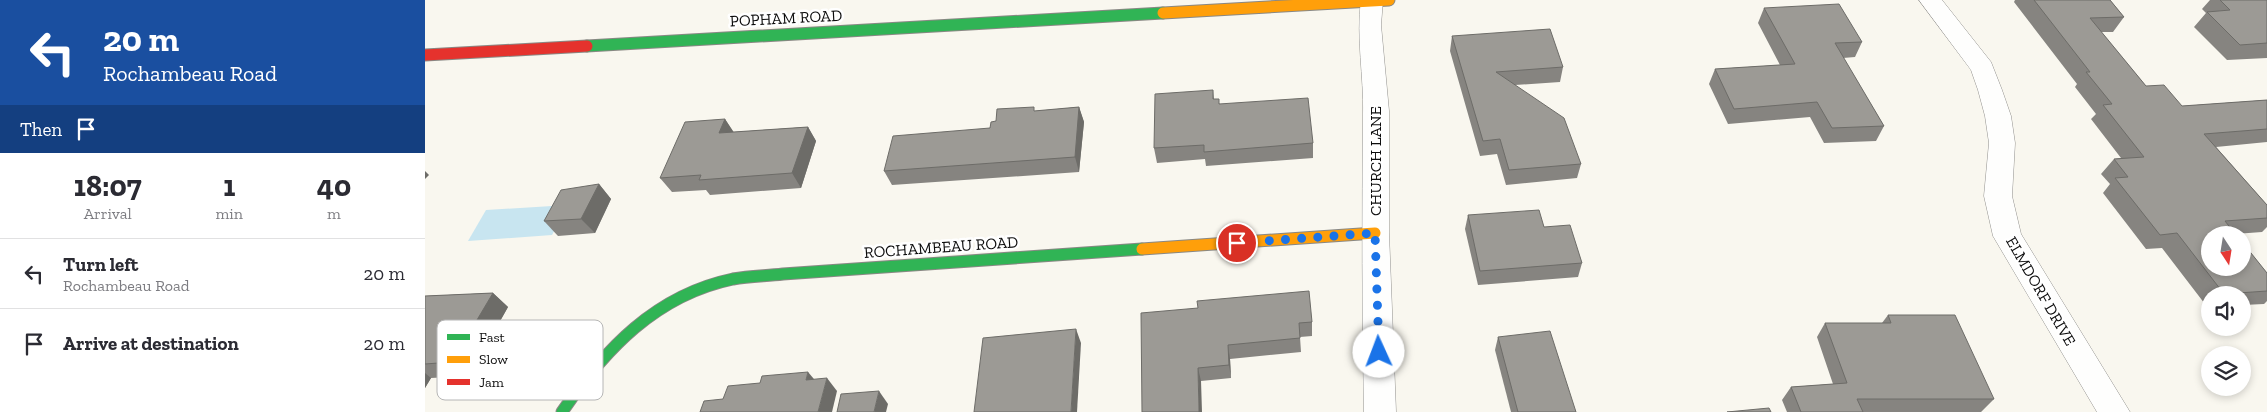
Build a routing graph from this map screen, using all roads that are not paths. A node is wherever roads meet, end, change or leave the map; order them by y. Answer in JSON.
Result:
{"nodes":[{"id":1,"x":1378,"y":0,"type":"edge"},
{"id":2,"x":1931,"y":0,"type":"edge"},
{"id":3,"x":425,"y":55,"type":"edge"},
{"id":4,"x":1375,"y":233,"type":"junction"},
{"id":5,"x":603,"y":354,"type":"edge"},
{"id":6,"x":570,"y":400,"type":"edge"},
{"id":7,"x":562,"y":412,"type":"edge"},
{"id":8,"x":1380,"y":412,"type":"edge"},
{"id":9,"x":2114,"y":412,"type":"edge"}],
"edges":[{"from":1,"to":3,"type":"main road","name":"POPHAM ROAD"},
{"from":1,"to":4,"type":"street","name":"CHURCH LANE"},
{"from":2,"to":9,"type":"street","name":"ELMDORF DRIVE"},
{"from":4,"to":5,"type":"main road","name":"ROCHAMBEAU ROAD"},
{"from":4,"to":8,"type":"street","name":"CHURCH LANE"},
{"from":6,"to":7,"type":"main road","name":"ROCHAMBEAU ROAD"}]}
